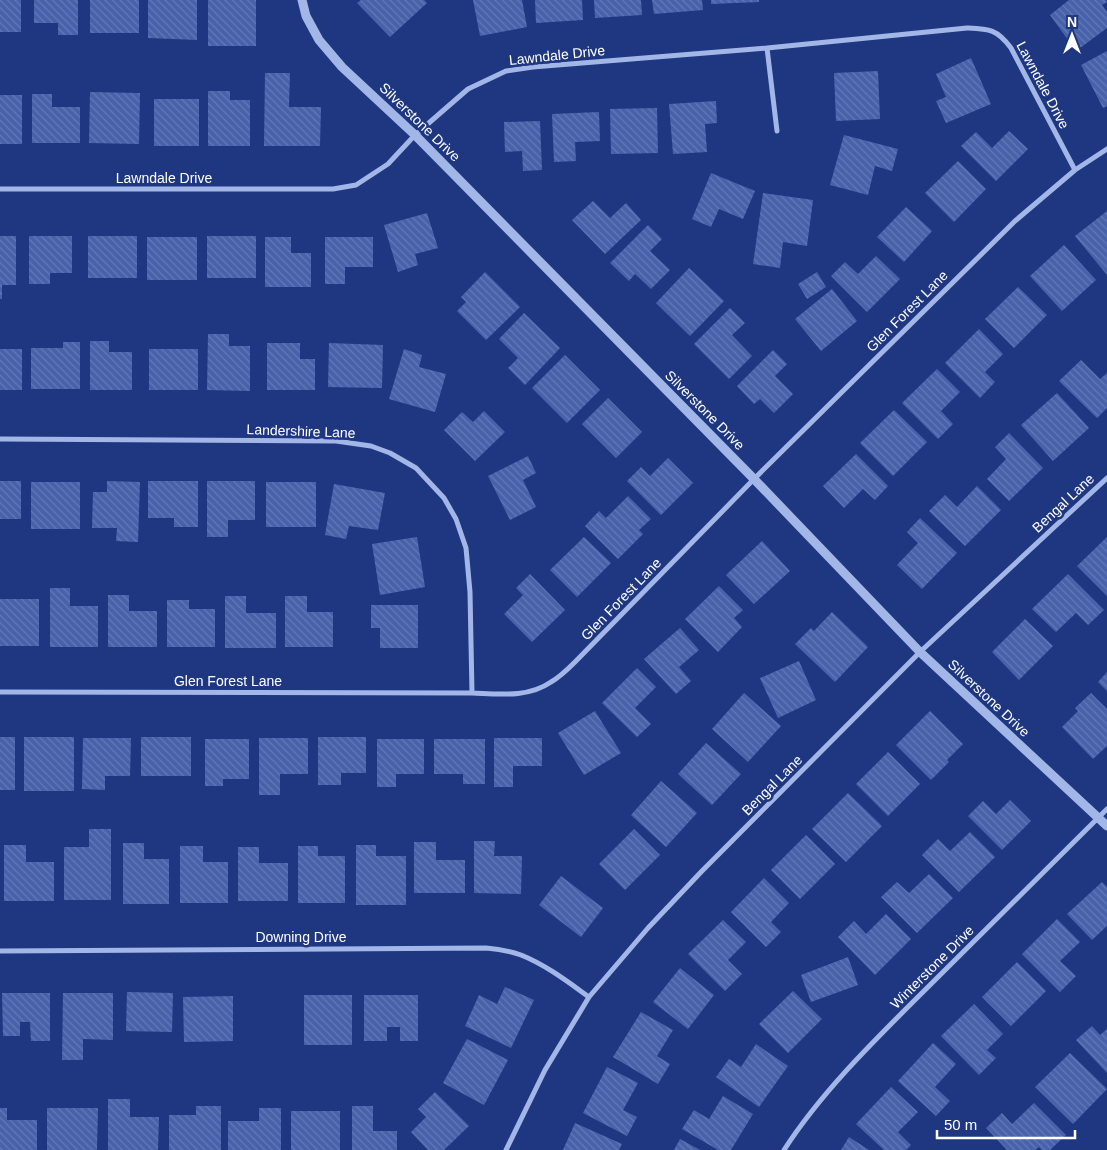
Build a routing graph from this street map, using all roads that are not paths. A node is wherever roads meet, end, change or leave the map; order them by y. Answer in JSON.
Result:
{"nodes":[{"id":1,"x":302,"y":0,"type":"edge"},
{"id":2,"x":767,"y":48,"type":"junction"},
{"id":3,"x":777,"y":130,"type":"dead end"},
{"id":4,"x":415,"y":135,"type":"junction"},
{"id":5,"x":1107,"y":149,"type":"edge"},
{"id":6,"x":1075,"y":170,"type":"junction"},
{"id":7,"x":0,"y":189,"type":"edge"},
{"id":8,"x":0,"y":439,"type":"edge"},
{"id":9,"x":754,"y":478,"type":"junction"},
{"id":10,"x":1107,"y":478,"type":"edge"},
{"id":11,"x":920,"y":652,"type":"junction"},
{"id":12,"x":0,"y":692,"type":"edge"},
{"id":13,"x":472,"y":692,"type":"junction"},
{"id":14,"x":1107,"y":809,"type":"edge"},
{"id":15,"x":1099,"y":817,"type":"junction"},
{"id":16,"x":1107,"y":826,"type":"edge"},
{"id":17,"x":0,"y":950,"type":"edge"},
{"id":18,"x":590,"y":997,"type":"junction"},
{"id":19,"x":506,"y":1150,"type":"edge"},
{"id":20,"x":784,"y":1150,"type":"edge"}],
"edges":[{"from":1,"to":4,"type":"street","name":"Silverstone Drive"},
{"from":2,"to":3,"type":"street"},
{"from":2,"to":4,"type":"street","name":"Lawndale Drive"},
{"from":2,"to":6,"type":"street","name":"Lawndale Drive"},
{"from":4,"to":7,"type":"street","name":"Lawndale Drive"},
{"from":4,"to":9,"type":"street","name":"Silverstone Drive"},
{"from":5,"to":6,"type":"street","name":"Glen Forest Lane"},
{"from":6,"to":9,"type":"street","name":"Glen Forest Lane"},
{"from":8,"to":13,"type":"street","name":"Landershire Lane"},
{"from":9,"to":11,"type":"street","name":"Silverstone Drive"},
{"from":9,"to":13,"type":"street","name":"Glen Forest Lane"},
{"from":10,"to":11,"type":"street","name":"Bengal Lane"},
{"from":11,"to":15,"type":"street","name":"Silverstone Drive"},
{"from":11,"to":18,"type":"street","name":"Bengal Lane"},
{"from":12,"to":13,"type":"street","name":"Glen Forest Lane"},
{"from":14,"to":15,"type":"street","name":"Winterstone Drive"},
{"from":15,"to":16,"type":"street","name":"Silverstone Drive"},
{"from":15,"to":20,"type":"street","name":"Winterstone Drive"},
{"from":17,"to":18,"type":"street","name":"Downing Drive"},
{"from":18,"to":19,"type":"street","name":"Bengal Lane"}]}
